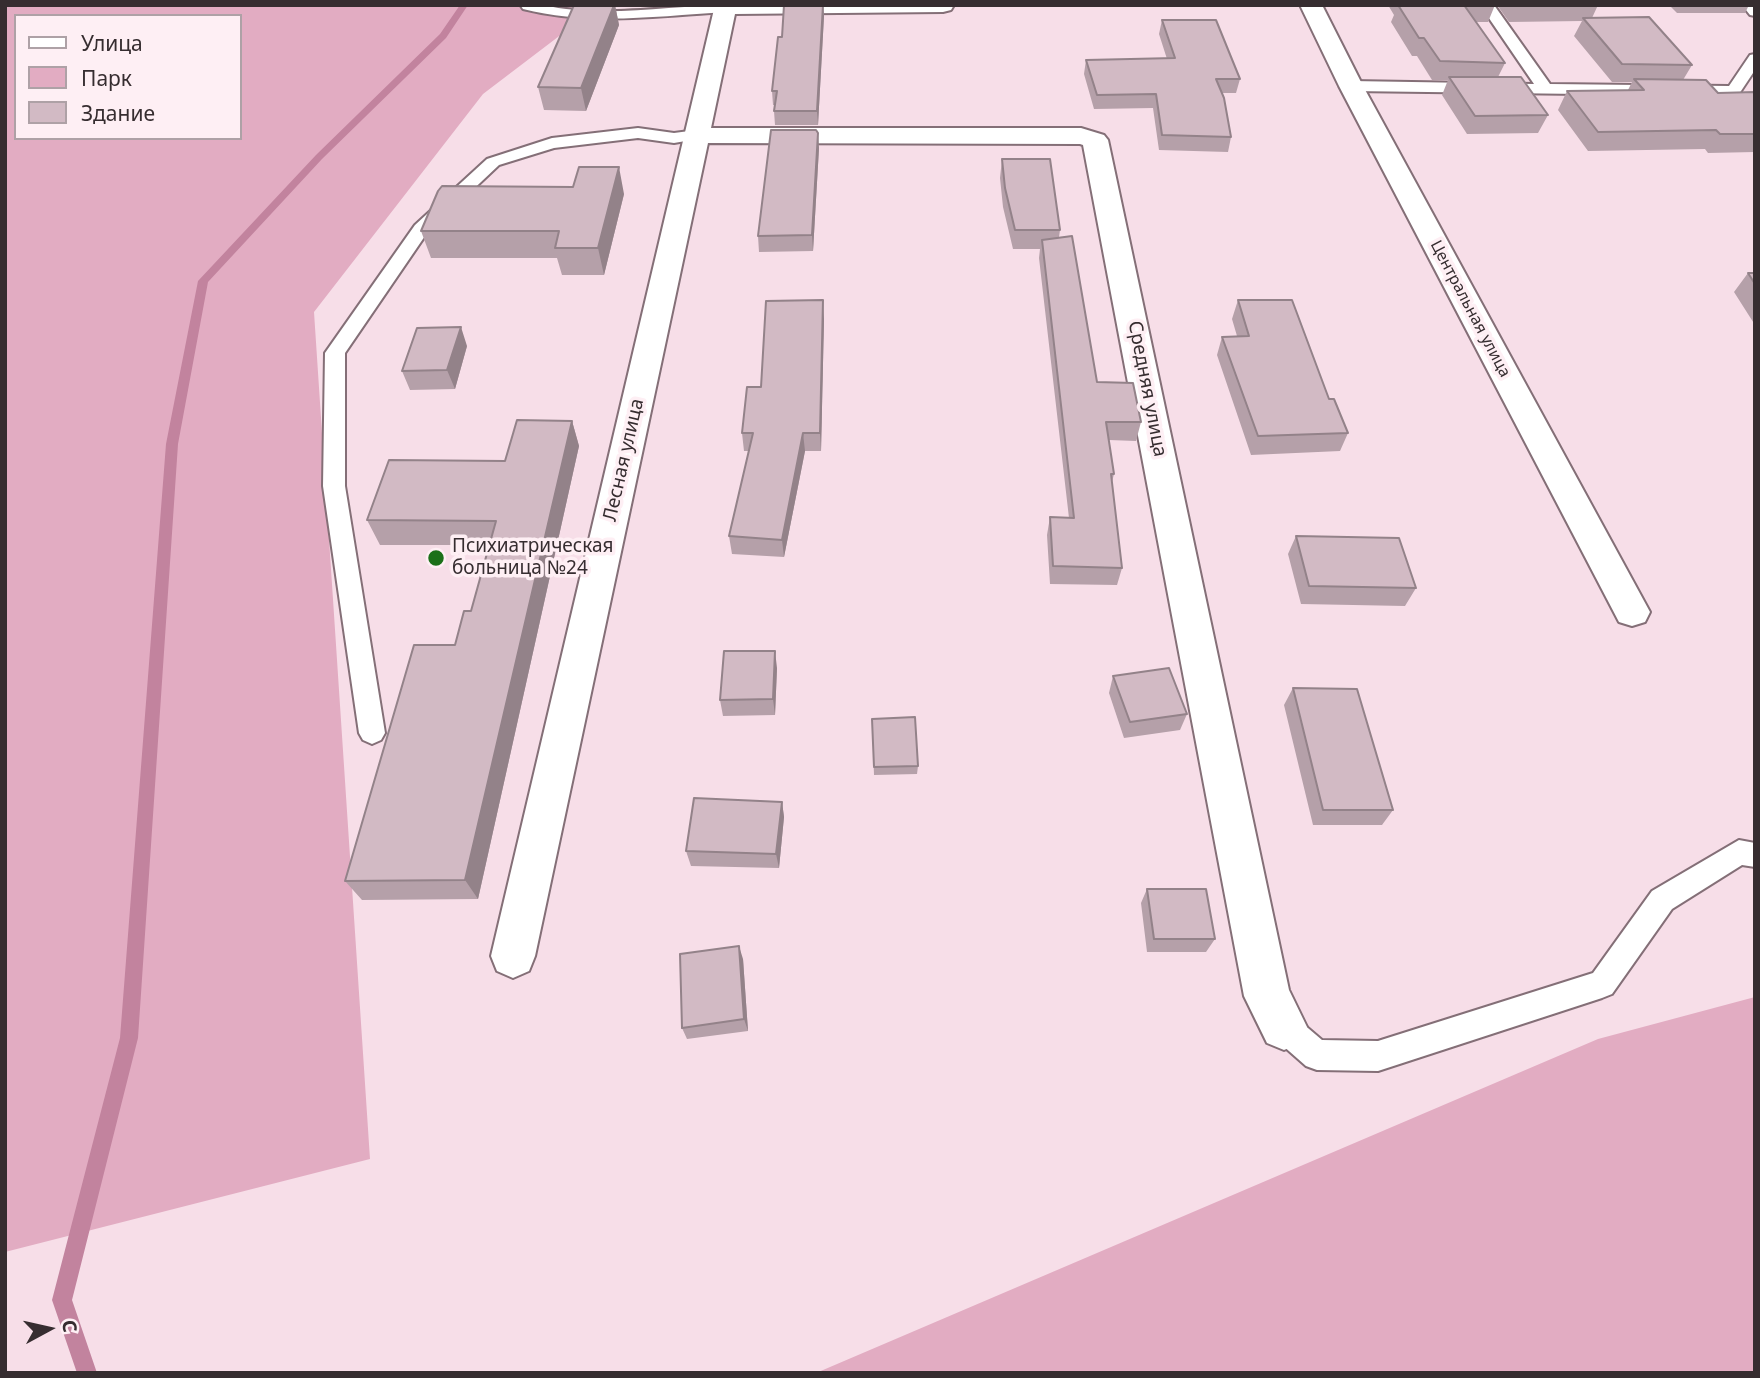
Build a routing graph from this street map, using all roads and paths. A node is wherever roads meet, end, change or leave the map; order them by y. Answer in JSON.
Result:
{"nodes":[{"id":1,"x":943,"y":5,"type":"edge"},
{"id":2,"x":1311,"y":5,"type":"edge"},
{"id":3,"x":1487,"y":5,"type":"edge"},
{"id":4,"x":1749,"y":5,"type":"edge"},
{"id":5,"x":528,"y":6,"type":"edge"},
{"id":6,"x":726,"y":6,"type":"edge"},
{"id":7,"x":1755,"y":12,"type":"edge"},
{"id":8,"x":1755,"y":58,"type":"edge"},
{"id":9,"x":1351,"y":86,"type":"junction"},
{"id":10,"x":1544,"y":87,"type":"junction"},
{"id":11,"x":697,"y":135,"type":"junction"},
{"id":12,"x":1632,"y":612,"type":"dead end"},
{"id":13,"x":372,"y":733,"type":"dead end"},
{"id":14,"x":1755,"y":855,"type":"edge"},
{"id":15,"x":513,"y":956,"type":"dead end"},
{"id":16,"x":1284,"y":1027,"type":"joint"}],
"edges":[{"from":1,"to":6,"type":"street"},
{"from":2,"to":9,"type":"street","name":"Центральная улица"},
{"from":3,"to":10,"type":"lane"},
{"from":4,"to":7,"type":"lane"},
{"from":5,"to":6,"type":"lane"},
{"from":6,"to":11,"type":"street","name":"Лесная улица"},
{"from":8,"to":10,"type":"lane"},
{"from":9,"to":10,"type":"lane"},
{"from":9,"to":12,"type":"street","name":"Центральная улица"},
{"from":11,"to":13,"type":"lane"},
{"from":11,"to":15,"type":"street","name":"Лесная улица"},
{"from":11,"to":16,"type":"street","name":"Средняя улица"},
{"from":14,"to":16,"type":"lane"}]}
